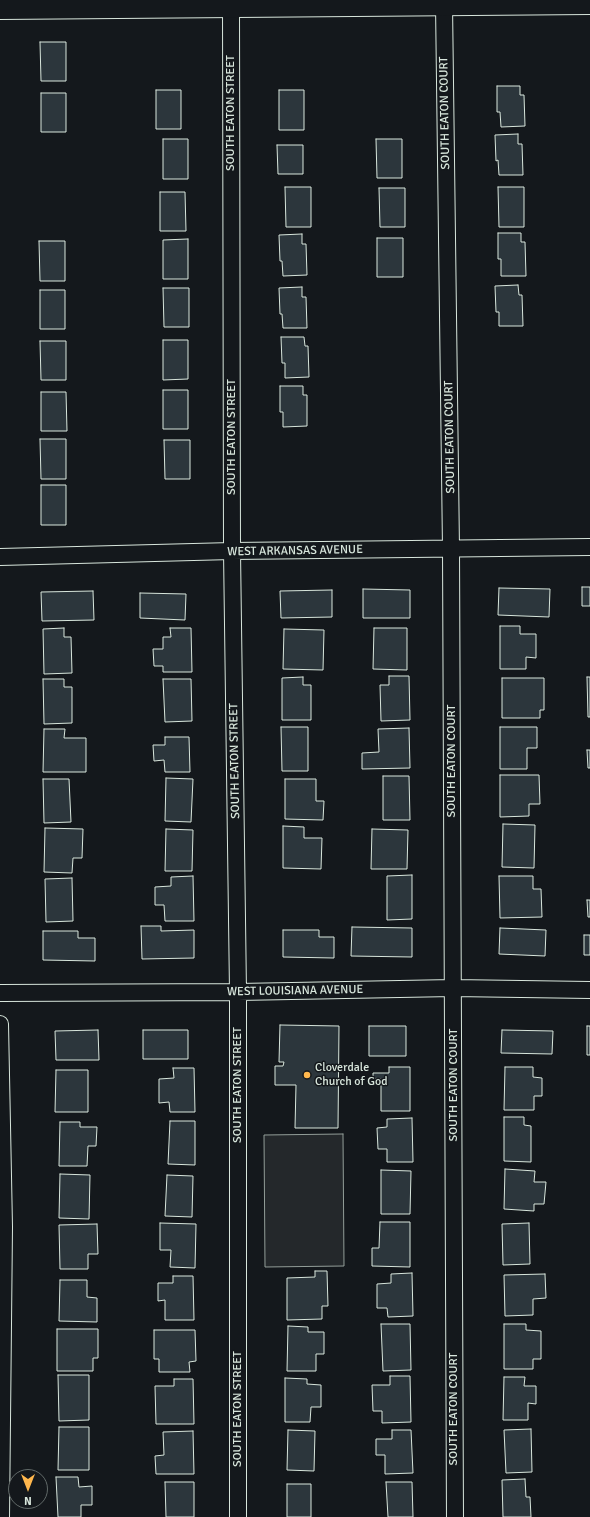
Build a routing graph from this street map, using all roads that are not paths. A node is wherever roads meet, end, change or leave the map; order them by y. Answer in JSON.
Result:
{"nodes":[{"id":1,"x":381,"y":2,"type":"edge"},
{"id":2,"x":590,"y":3,"type":"edge"},
{"id":3,"x":444,"y":4,"type":"junction"},
{"id":4,"x":231,"y":6,"type":"junction"},
{"id":5,"x":0,"y":8,"type":"edge"},
{"id":6,"x":590,"y":547,"type":"edge"},
{"id":7,"x":451,"y":549,"type":"junction"},
{"id":8,"x":232,"y":551,"type":"junction"},
{"id":9,"x":0,"y":558,"type":"edge"},
{"id":10,"x":453,"y":988,"type":"junction"},
{"id":11,"x":590,"y":990,"type":"edge"},
{"id":12,"x":238,"y":992,"type":"junction"},
{"id":13,"x":0,"y":993,"type":"edge"},
{"id":14,"x":0,"y":1024,"type":"edge"},
{"id":15,"x":2,"y":1227,"type":"edge"},
{"id":16,"x":1,"y":1517,"type":"edge"},
{"id":17,"x":238,"y":1517,"type":"edge"},
{"id":18,"x":455,"y":1517,"type":"edge"}],
"edges":[{"from":1,"to":3,"type":"street"},
{"from":1,"to":4,"type":"street"},
{"from":2,"to":3,"type":"street"},
{"from":3,"to":7,"type":"street","name":"SOUTH EATON COURT"},
{"from":4,"to":5,"type":"street"},
{"from":4,"to":8,"type":"street","name":"SOUTH EATON STREET"},
{"from":6,"to":7,"type":"street","name":"WEST ARKANSAS AVENUE"},
{"from":7,"to":8,"type":"street","name":"WEST ARKANSAS AVENUE"},
{"from":7,"to":10,"type":"street","name":"SOUTH EATON COURT"},
{"from":8,"to":9,"type":"street","name":"WEST ARKANSAS AVENUE"},
{"from":8,"to":12,"type":"street","name":"SOUTH EATON STREET"},
{"from":10,"to":11,"type":"street","name":"WEST LOUISIANA AVENUE"},
{"from":10,"to":12,"type":"street","name":"WEST LOUISIANA AVENUE"},
{"from":10,"to":18,"type":"street","name":"SOUTH EATON COURT"},
{"from":12,"to":13,"type":"street","name":"WEST LOUISIANA AVENUE"},
{"from":12,"to":17,"type":"street","name":"SOUTH EATON STREET"},
{"from":14,"to":15,"type":"street"},
{"from":15,"to":16,"type":"street"}]}
